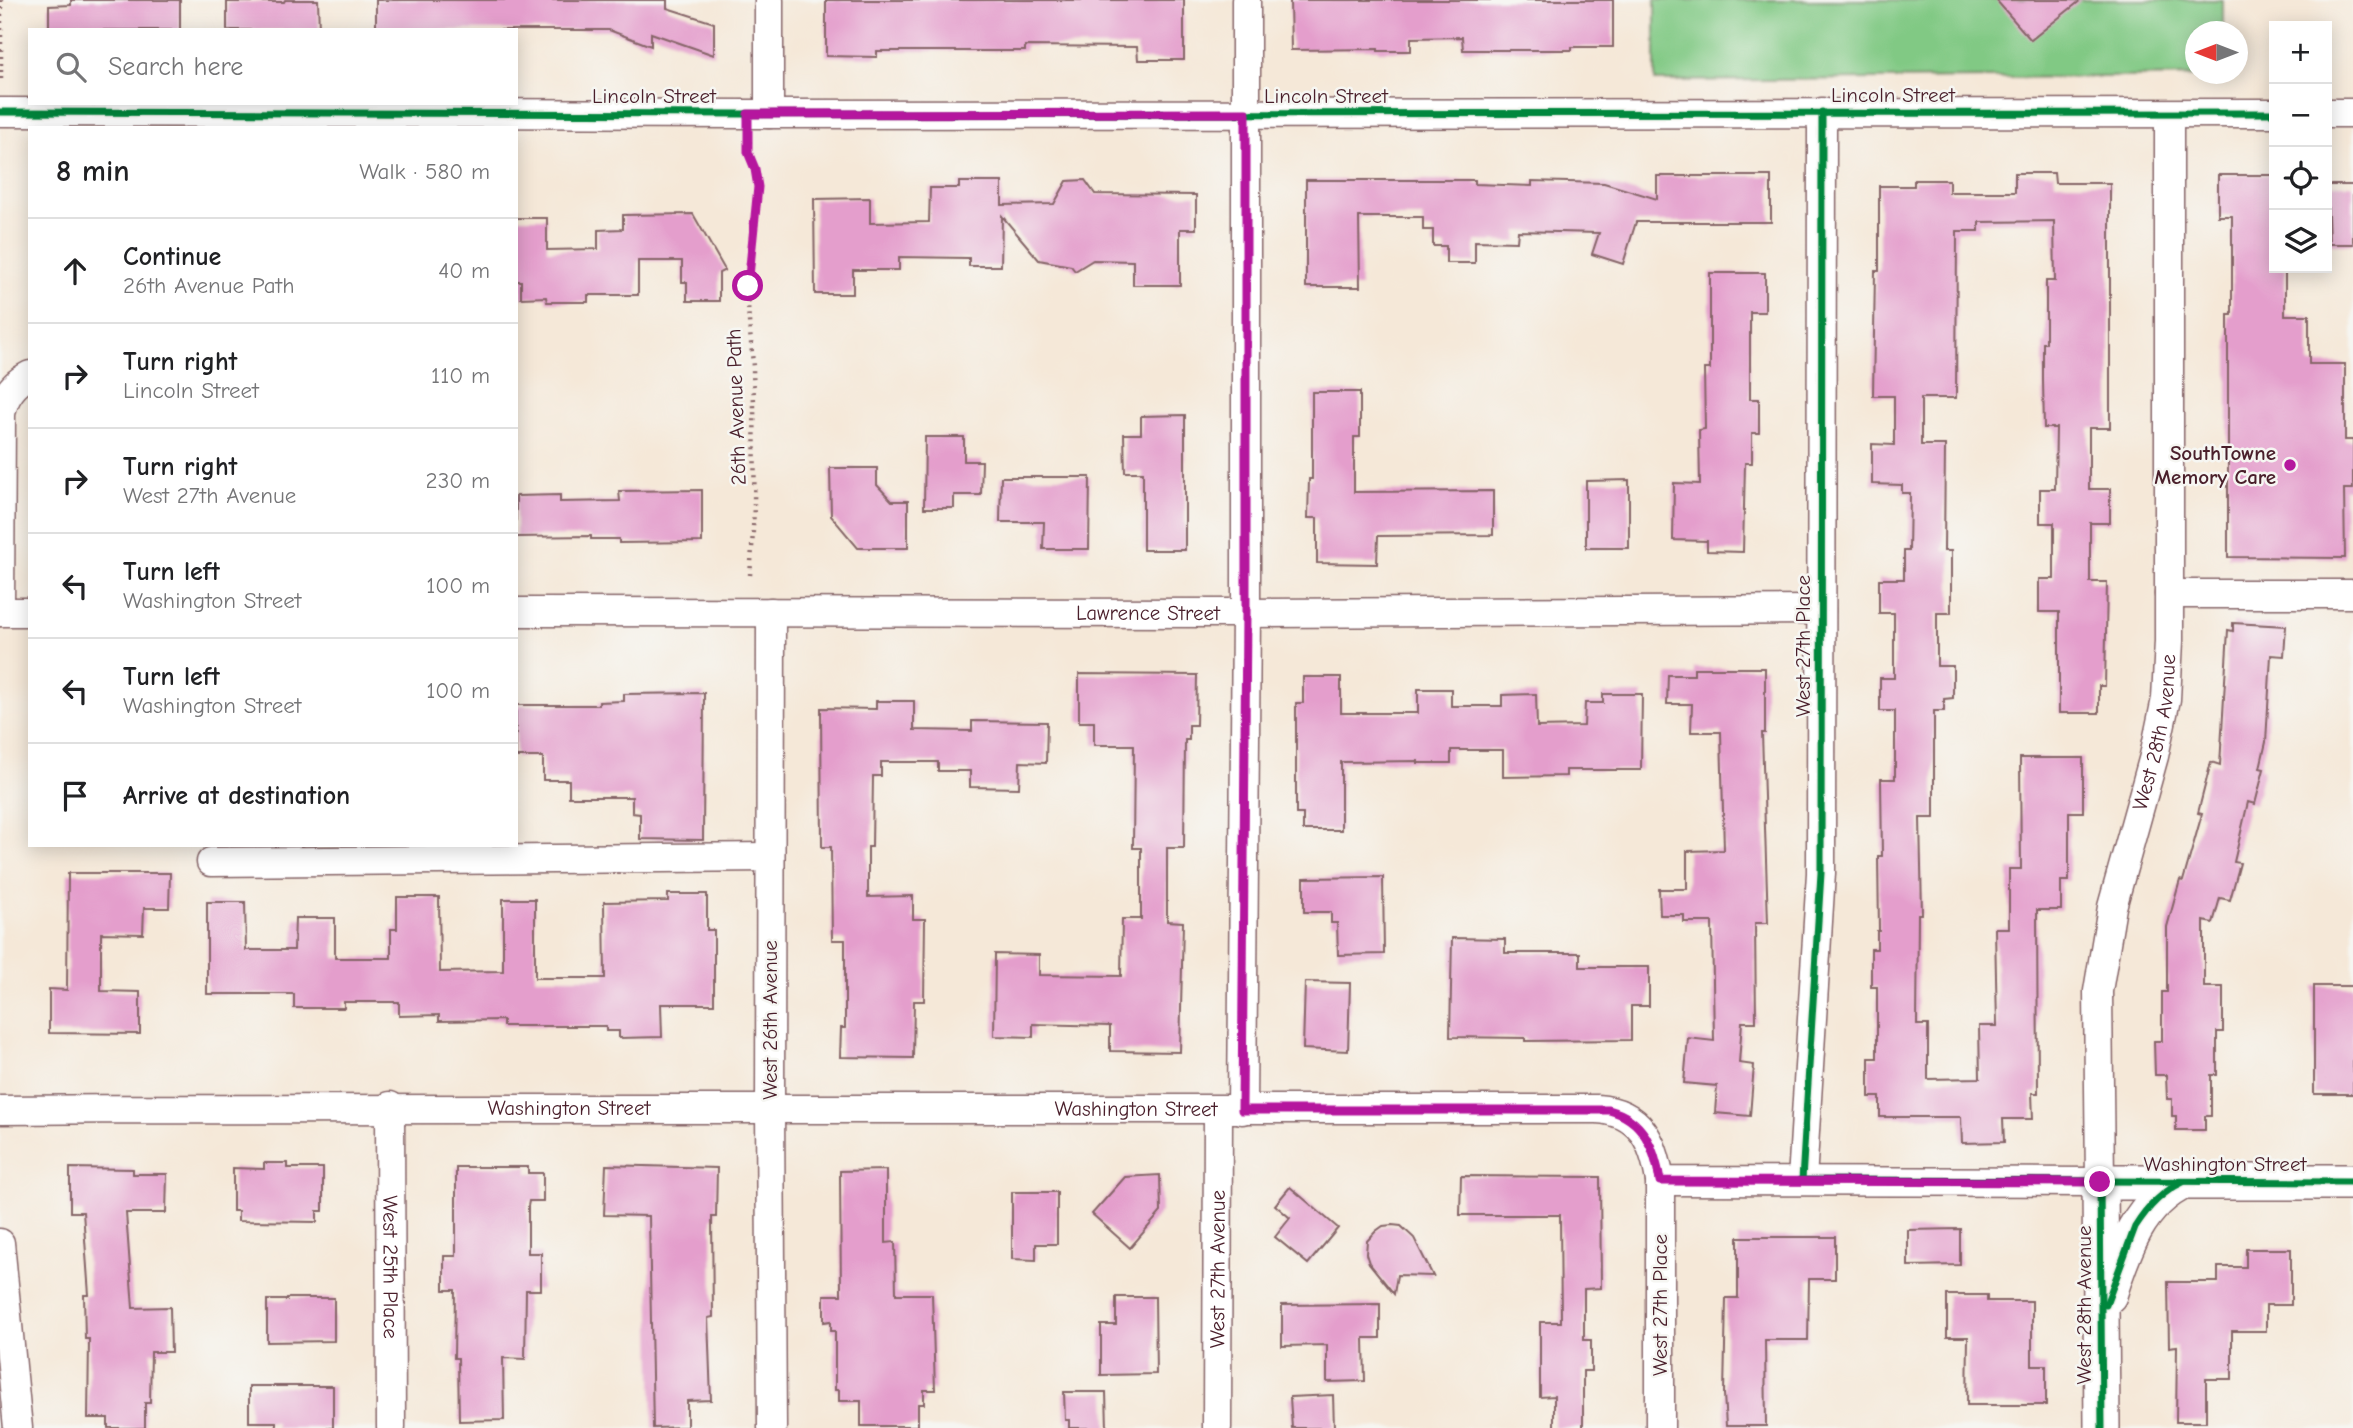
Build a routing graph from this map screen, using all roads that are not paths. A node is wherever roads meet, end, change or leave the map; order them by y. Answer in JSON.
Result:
{"nodes":[{"id":1,"x":769,"y":0,"type":"edge"},
{"id":2,"x":1246,"y":0,"type":"edge"},
{"id":3,"x":1,"y":112,"type":"edge"},
{"id":4,"x":1822,"y":112,"type":"junction"},
{"id":5,"x":1246,"y":113,"type":"junction"},
{"id":6,"x":2269,"y":113,"type":"edge"},
{"id":7,"x":2332,"y":113,"type":"edge"},
{"id":8,"x":2353,"y":113,"type":"edge"},
{"id":9,"x":759,"y":114,"type":"junction"},
{"id":10,"x":2169,"y":114,"type":"junction"},
{"id":11,"x":28,"y":376,"type":"edge"},
{"id":12,"x":2169,"y":594,"type":"junction"},
{"id":13,"x":2353,"y":594,"type":"edge"},
{"id":14,"x":1821,"y":610,"type":"junction"},
{"id":15,"x":0,"y":612,"type":"edge"},
{"id":16,"x":28,"y":612,"type":"edge"},
{"id":17,"x":518,"y":612,"type":"edge"},
{"id":18,"x":771,"y":612,"type":"junction"},
{"id":19,"x":1246,"y":613,"type":"junction"},
{"id":20,"x":769,"y":857,"type":"junction"},
{"id":21,"x":211,"y":862,"type":"dead end"},
{"id":22,"x":390,"y":1106,"type":"junction"},
{"id":23,"x":769,"y":1108,"type":"junction"},
{"id":24,"x":0,"y":1110,"type":"edge"},
{"id":25,"x":1230,"y":1110,"type":"junction"},
{"id":26,"x":1802,"y":1180,"type":"junction"},
{"id":27,"x":1660,"y":1181,"type":"junction"},
{"id":28,"x":2185,"y":1181,"type":"junction"},
{"id":29,"x":2351,"y":1181,"type":"edge"},
{"id":30,"x":2100,"y":1182,"type":"junction"},
{"id":31,"x":0,"y":1243,"type":"edge"},
{"id":32,"x":2101,"y":1322,"type":"junction"},
{"id":33,"x":6,"y":1360,"type":"edge"},
{"id":34,"x":18,"y":1428,"type":"edge"},
{"id":35,"x":391,"y":1428,"type":"edge"},
{"id":36,"x":772,"y":1428,"type":"edge"},
{"id":37,"x":1217,"y":1428,"type":"edge"},
{"id":38,"x":1660,"y":1428,"type":"edge"},
{"id":39,"x":2102,"y":1428,"type":"edge"}],
"edges":[{"from":1,"to":9,"type":"street"},
{"from":2,"to":5,"type":"street","name":"West 27th Avenue"},
{"from":3,"to":9,"type":"street","name":"Lincoln Street"},
{"from":4,"to":5,"type":"street","name":"Lincoln Street"},
{"from":4,"to":10,"type":"street","name":"Lincoln Street"},
{"from":4,"to":14,"type":"street","name":"West 27th Place"},
{"from":5,"to":9,"type":"street","name":"Lincoln Street"},
{"from":5,"to":19,"type":"street","name":"West 27th Avenue"},
{"from":6,"to":10,"type":"street","name":"Lincoln Street"},
{"from":7,"to":8,"type":"street"},
{"from":10,"to":12,"type":"street","name":"West 28th Avenue"},
{"from":11,"to":15,"type":"street"},
{"from":12,"to":13,"type":"street"},
{"from":12,"to":30,"type":"street","name":"West 28th Avenue"},
{"from":14,"to":19,"type":"street","name":"Lawrence Street"},
{"from":14,"to":26,"type":"street","name":"West 27th Place"},
{"from":15,"to":16,"type":"street"},
{"from":17,"to":18,"type":"street","name":"Lawrence Street"},
{"from":18,"to":19,"type":"street","name":"Lawrence Street"},
{"from":18,"to":20,"type":"street","name":"West 26th Avenue"},
{"from":19,"to":25,"type":"street","name":"West 27th Avenue"},
{"from":20,"to":21,"type":"street"},
{"from":20,"to":23,"type":"street","name":"West 26th Avenue"},
{"from":22,"to":23,"type":"street","name":"Washington Street"},
{"from":22,"to":24,"type":"street","name":"Washington Street"},
{"from":22,"to":35,"type":"street","name":"West 25th Place"},
{"from":23,"to":25,"type":"street","name":"Washington Street"},
{"from":23,"to":36,"type":"street","name":"West 26th Avenue"},
{"from":25,"to":27,"type":"street","name":"Washington Street"},
{"from":25,"to":37,"type":"street","name":"West 27th Avenue"},
{"from":26,"to":27,"type":"street","name":"Washington Street"},
{"from":26,"to":30,"type":"street","name":"Washington Street"},
{"from":27,"to":38,"type":"street","name":"West 27th Place"},
{"from":28,"to":29,"type":"main road","name":"Washington Street"},
{"from":28,"to":30,"type":"main road","name":"Washington Street"},
{"from":28,"to":32,"type":"main road"},
{"from":30,"to":32,"type":"main road","name":"West 28th Avenue"},
{"from":31,"to":33,"type":"street"},
{"from":32,"to":39,"type":"main road","name":"West 28th Avenue"},
{"from":33,"to":34,"type":"street"}]}
